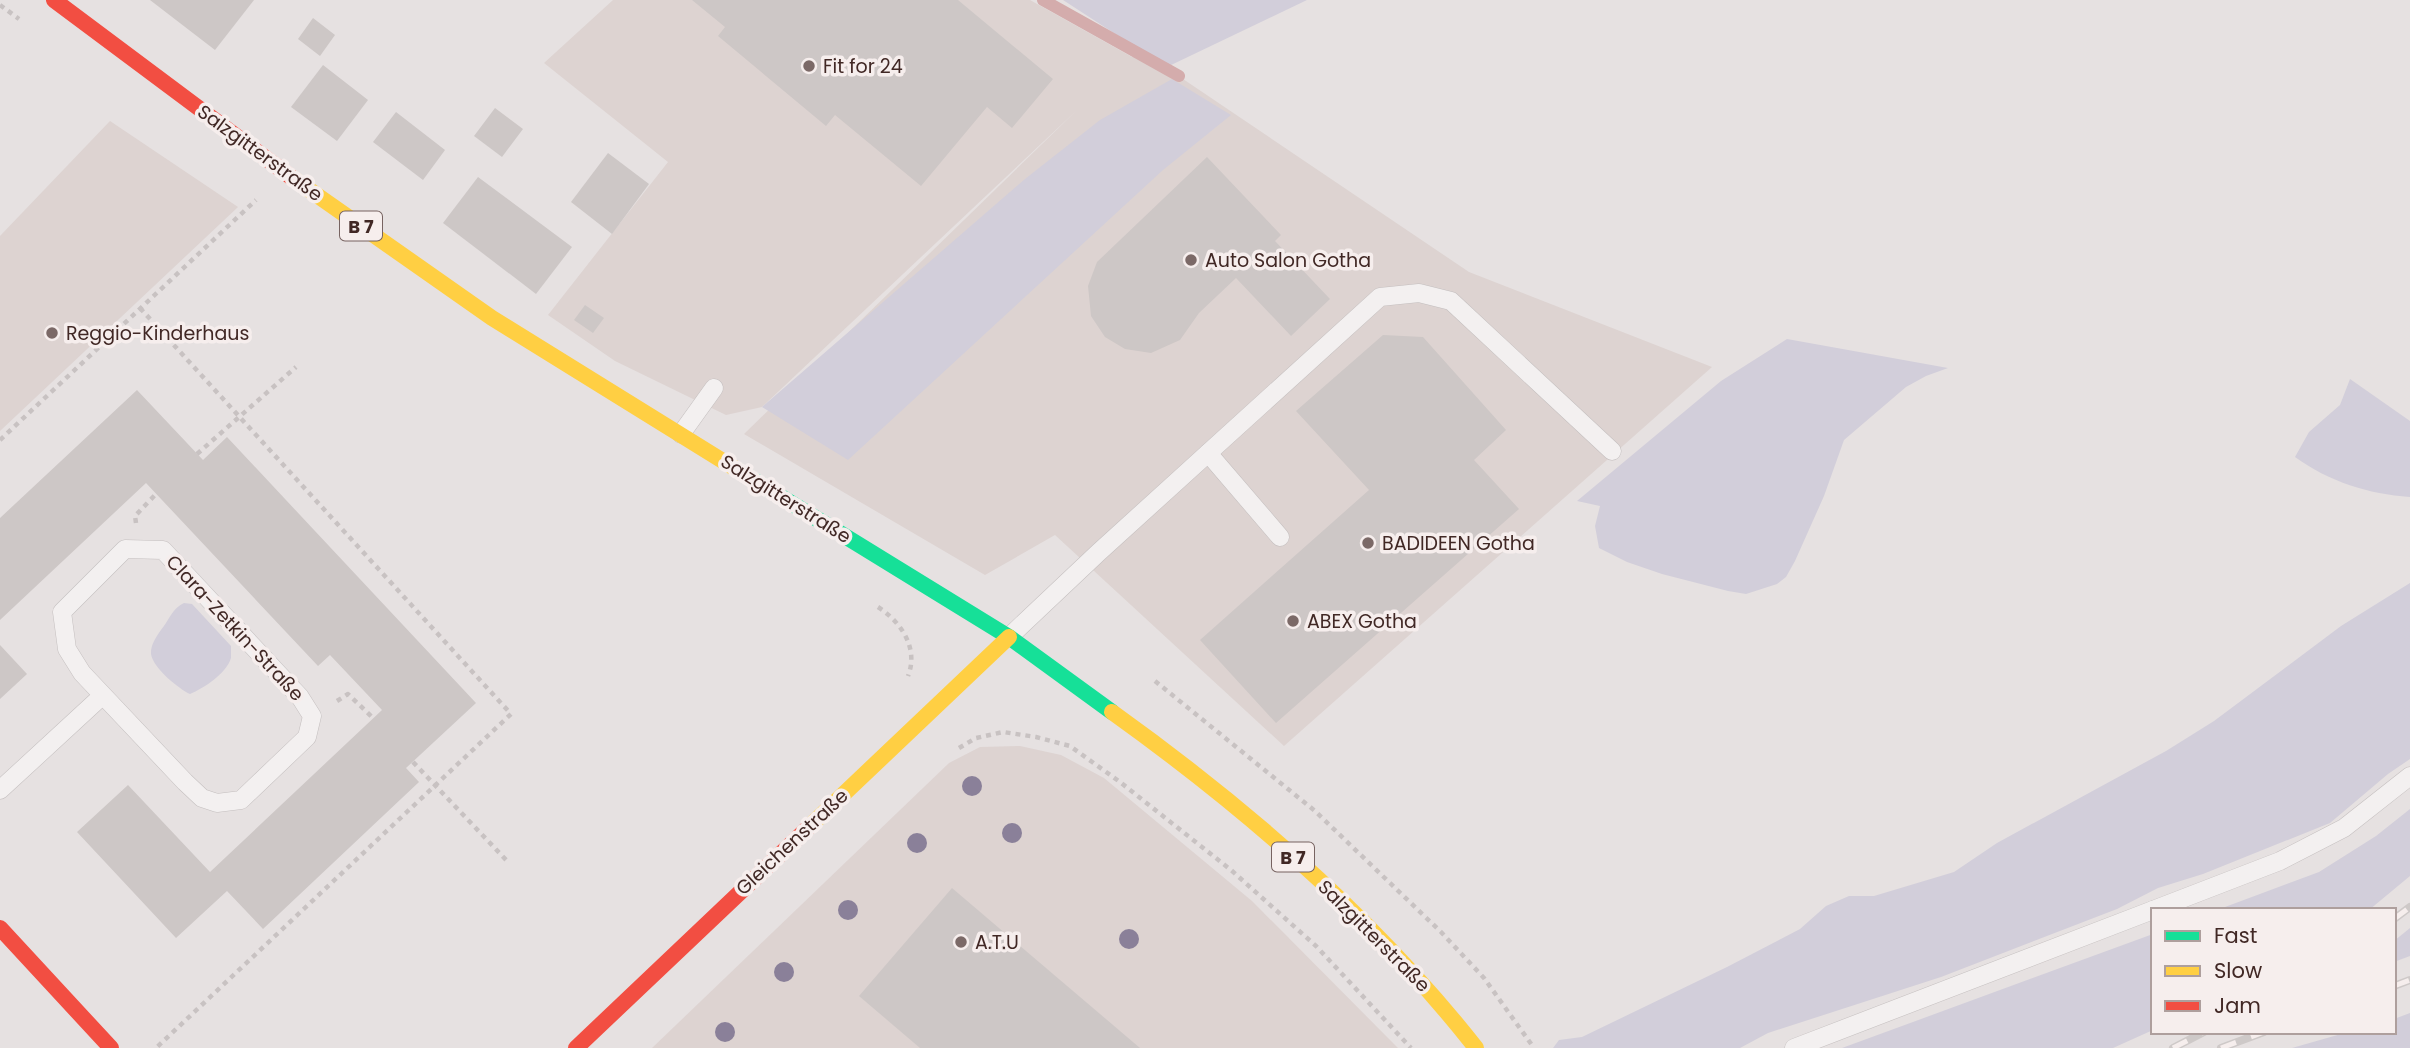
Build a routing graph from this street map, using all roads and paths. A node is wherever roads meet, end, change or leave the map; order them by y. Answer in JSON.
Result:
{"nodes":[{"id":1,"x":54,"y":0,"type":"edge"},
{"id":2,"x":285,"y":173,"type":"junction"},
{"id":3,"x":296,"y":367,"type":"dead end"},
{"id":4,"x":714,"y":388,"type":"dead end"},
{"id":5,"x":681,"y":434,"type":"junction"},
{"id":6,"x":0,"y":440,"type":"edge"},
{"id":7,"x":1612,"y":450,"type":"dead end"},
{"id":8,"x":1208,"y":453,"type":"junction"},
{"id":9,"x":197,"y":454,"type":"dead end"},
{"id":10,"x":1280,"y":537,"type":"dead end"},
{"id":11,"x":875,"y":604,"type":"dead end"},
{"id":12,"x":1009,"y":637,"type":"junction"},
{"id":13,"x":907,"y":679,"type":"dead end"},
{"id":14,"x":102,"y":696,"type":"junction"},
{"id":15,"x":312,"y":716,"type":"junction"},
{"id":16,"x":373,"y":718,"type":"dead end"},
{"id":17,"x":959,"y":748,"type":"dead end"},
{"id":18,"x":412,"y":762,"type":"dead end"},
{"id":19,"x":2410,"y":776,"type":"edge"},
{"id":20,"x":0,"y":790,"type":"edge"},
{"id":21,"x":509,"y":863,"type":"dead end"},
{"id":22,"x":2158,"y":908,"type":"edge"},
{"id":23,"x":2151,"y":911,"type":"edge"},
{"id":24,"x":0,"y":928,"type":"edge"},
{"id":25,"x":111,"y":1048,"type":"edge"},
{"id":26,"x":576,"y":1048,"type":"edge"},
{"id":27,"x":1411,"y":1048,"type":"edge"},
{"id":28,"x":1476,"y":1048,"type":"edge"},
{"id":29,"x":1794,"y":1048,"type":"edge"}],
"edges":[{"from":1,"to":2,"type":"main road","name":"Salzgitterstraße","number":"B 7"},
{"from":2,"to":5,"type":"main road","name":"Salzgitterstraße","number":"B 7"},
{"from":2,"to":6,"type":"path"},
{"from":3,"to":9,"type":"path"},
{"from":4,"to":5,"type":"lane"},
{"from":5,"to":12,"type":"main road","name":"Salzgitterstraße","number":"B 7"},
{"from":7,"to":8,"type":"lane"},
{"from":8,"to":10,"type":"lane"},
{"from":8,"to":12,"type":"lane"},
{"from":11,"to":13,"type":"path"},
{"from":12,"to":26,"type":"main road","name":"Gleichenstraße"},
{"from":12,"to":28,"type":"main road","name":"Salzgitterstraße","number":"B 7"},
{"from":14,"to":15,"type":"lane","name":"Clara-Zetkin-Straße"},
{"from":14,"to":15,"type":"lane","name":"Clara-Zetkin-Straße"},
{"from":14,"to":20,"type":"lane"},
{"from":15,"to":16,"type":"path"},
{"from":17,"to":27,"type":"path"},
{"from":18,"to":21,"type":"path"},
{"from":19,"to":22,"type":"lane"},
{"from":23,"to":29,"type":"lane"},
{"from":24,"to":25,"type":"main road"}]}
